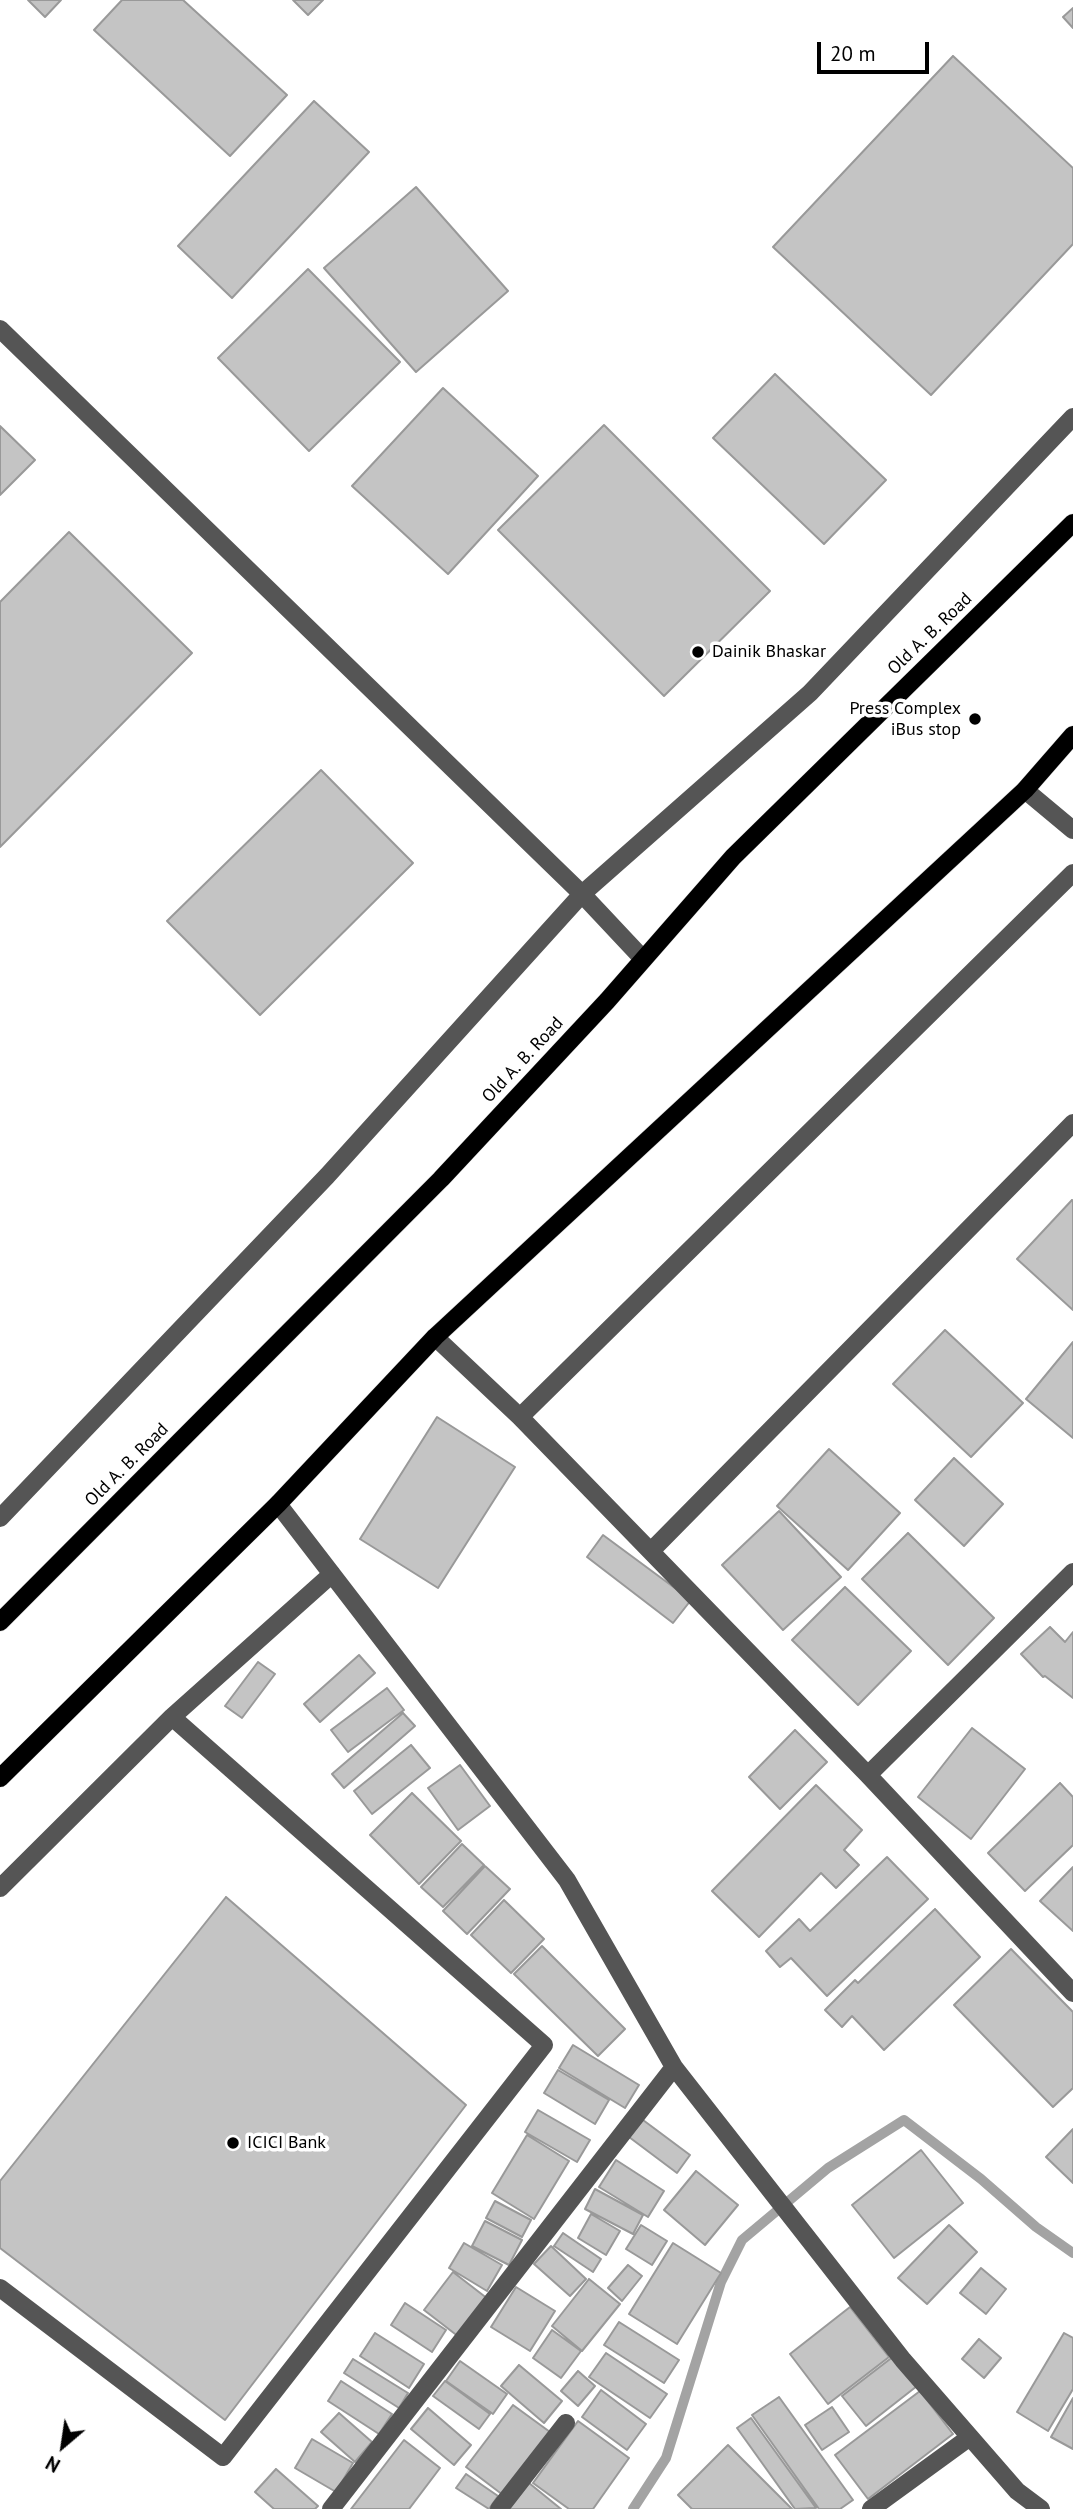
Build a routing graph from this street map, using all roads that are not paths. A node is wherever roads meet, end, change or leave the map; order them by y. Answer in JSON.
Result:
{"nodes":[{"id":1,"x":0,"y":329,"type":"edge"},
{"id":2,"x":1073,"y":416,"type":"edge"},
{"id":3,"x":1073,"y":523,"type":"edge"},
{"id":4,"x":1073,"y":735,"type":"edge"},
{"id":5,"x":1025,"y":790,"type":"junction"},
{"id":6,"x":1073,"y":830,"type":"edge"},
{"id":7,"x":1073,"y":873,"type":"edge"},
{"id":8,"x":582,"y":894,"type":"junction"},
{"id":9,"x":643,"y":959,"type":"junction"},
{"id":10,"x":1073,"y":1123,"type":"edge"},
{"id":11,"x":435,"y":1338,"type":"junction"},
{"id":12,"x":520,"y":1417,"type":"junction"},
{"id":13,"x":278,"y":1504,"type":"junction"},
{"id":14,"x":0,"y":1518,"type":"edge"},
{"id":15,"x":651,"y":1551,"type":"junction"},
{"id":16,"x":1073,"y":1572,"type":"edge"},
{"id":17,"x":332,"y":1574,"type":"junction"},
{"id":18,"x":0,"y":1622,"type":"edge"},
{"id":19,"x":172,"y":1717,"type":"junction"},
{"id":20,"x":868,"y":1775,"type":"junction"},
{"id":21,"x":0,"y":1779,"type":"edge"},
{"id":22,"x":0,"y":1888,"type":"edge"},
{"id":23,"x":1073,"y":1993,"type":"edge"},
{"id":24,"x":674,"y":2067,"type":"junction"},
{"id":25,"x":0,"y":2288,"type":"edge"},
{"id":26,"x":566,"y":2423,"type":"dead end"},
{"id":27,"x":970,"y":2437,"type":"junction"},
{"id":28,"x":331,"y":2509,"type":"edge"},
{"id":29,"x":499,"y":2509,"type":"edge"},
{"id":30,"x":871,"y":2509,"type":"edge"},
{"id":31,"x":1041,"y":2509,"type":"edge"}],
"edges":[{"from":1,"to":8,"type":"street"},
{"from":2,"to":8,"type":"street"},
{"from":3,"to":9,"type":"main road","name":"Old A. B. Road"},
{"from":4,"to":5,"type":"main road"},
{"from":5,"to":6,"type":"street"},
{"from":5,"to":11,"type":"main road"},
{"from":7,"to":12,"type":"street"},
{"from":8,"to":9,"type":"street"},
{"from":8,"to":14,"type":"street"},
{"from":9,"to":18,"type":"main road","name":"Old A. B. Road"},
{"from":10,"to":15,"type":"street"},
{"from":11,"to":12,"type":"street"},
{"from":11,"to":13,"type":"main road"},
{"from":12,"to":15,"type":"street"},
{"from":13,"to":17,"type":"street"},
{"from":13,"to":21,"type":"main road"},
{"from":15,"to":20,"type":"street"},
{"from":16,"to":20,"type":"street"},
{"from":17,"to":19,"type":"street"},
{"from":17,"to":24,"type":"street"},
{"from":19,"to":22,"type":"street"},
{"from":19,"to":25,"type":"street"},
{"from":20,"to":23,"type":"street"},
{"from":24,"to":27,"type":"street"},
{"from":24,"to":28,"type":"street"},
{"from":26,"to":29,"type":"street"},
{"from":27,"to":30,"type":"street"},
{"from":27,"to":31,"type":"street"}]}
